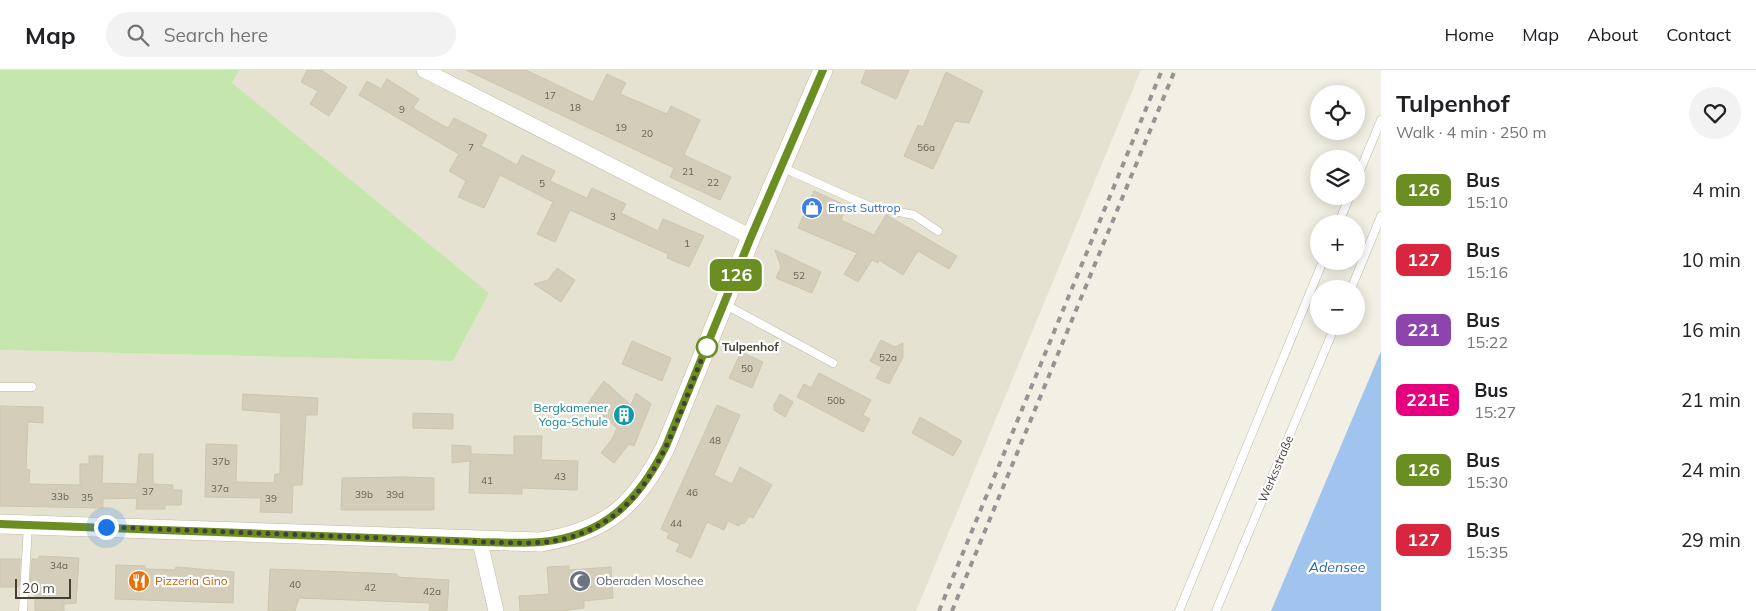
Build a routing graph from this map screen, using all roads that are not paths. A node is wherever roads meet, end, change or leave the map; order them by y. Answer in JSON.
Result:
{"nodes":[{"id":1,"x":424,"y":70,"type":"edge"},
{"id":2,"x":823,"y":70,"type":"edge"},
{"id":3,"x":1381,"y":120,"type":"edge"},
{"id":4,"x":1365,"y":158,"type":"edge"},
{"id":5,"x":781,"y":166,"type":"junction"},
{"id":6,"x":1381,"y":216,"type":"edge"},
{"id":7,"x":938,"y":231,"type":"dead end"},
{"id":8,"x":751,"y":237,"type":"junction"},
{"id":9,"x":1319,"y":270,"type":"edge"},
{"id":10,"x":1355,"y":280,"type":"edge"},
{"id":11,"x":724,"y":304,"type":"junction"},
{"id":12,"x":1331,"y":335,"type":"edge"},
{"id":13,"x":833,"y":363,"type":"dead end"},
{"id":14,"x":0,"y":387,"type":"edge"},
{"id":15,"x":32,"y":387,"type":"dead end"},
{"id":16,"x":0,"y":524,"type":"edge"},
{"id":17,"x":28,"y":524,"type":"junction"},
{"id":18,"x":480,"y":542,"type":"junction"},
{"id":19,"x":23,"y":611,"type":"edge"},
{"id":20,"x":496,"y":611,"type":"edge"},
{"id":21,"x":1179,"y":611,"type":"edge"},
{"id":22,"x":1216,"y":611,"type":"edge"}],
"edges":[{"from":1,"to":8,"type":"street"},
{"from":2,"to":5,"type":"street"},
{"from":3,"to":4,"type":"lane"},
{"from":5,"to":7,"type":"lane"},
{"from":5,"to":8,"type":"street"},
{"from":6,"to":10,"type":"lane"},
{"from":8,"to":11,"type":"street"},
{"from":9,"to":21,"type":"lane"},
{"from":11,"to":13,"type":"lane"},
{"from":11,"to":18,"type":"street"},
{"from":12,"to":22,"type":"lane","name":"Werksstraße"},
{"from":14,"to":15,"type":"lane"},
{"from":16,"to":17,"type":"street"},
{"from":17,"to":18,"type":"street"},
{"from":17,"to":19,"type":"lane"},
{"from":18,"to":20,"type":"street"}]}
